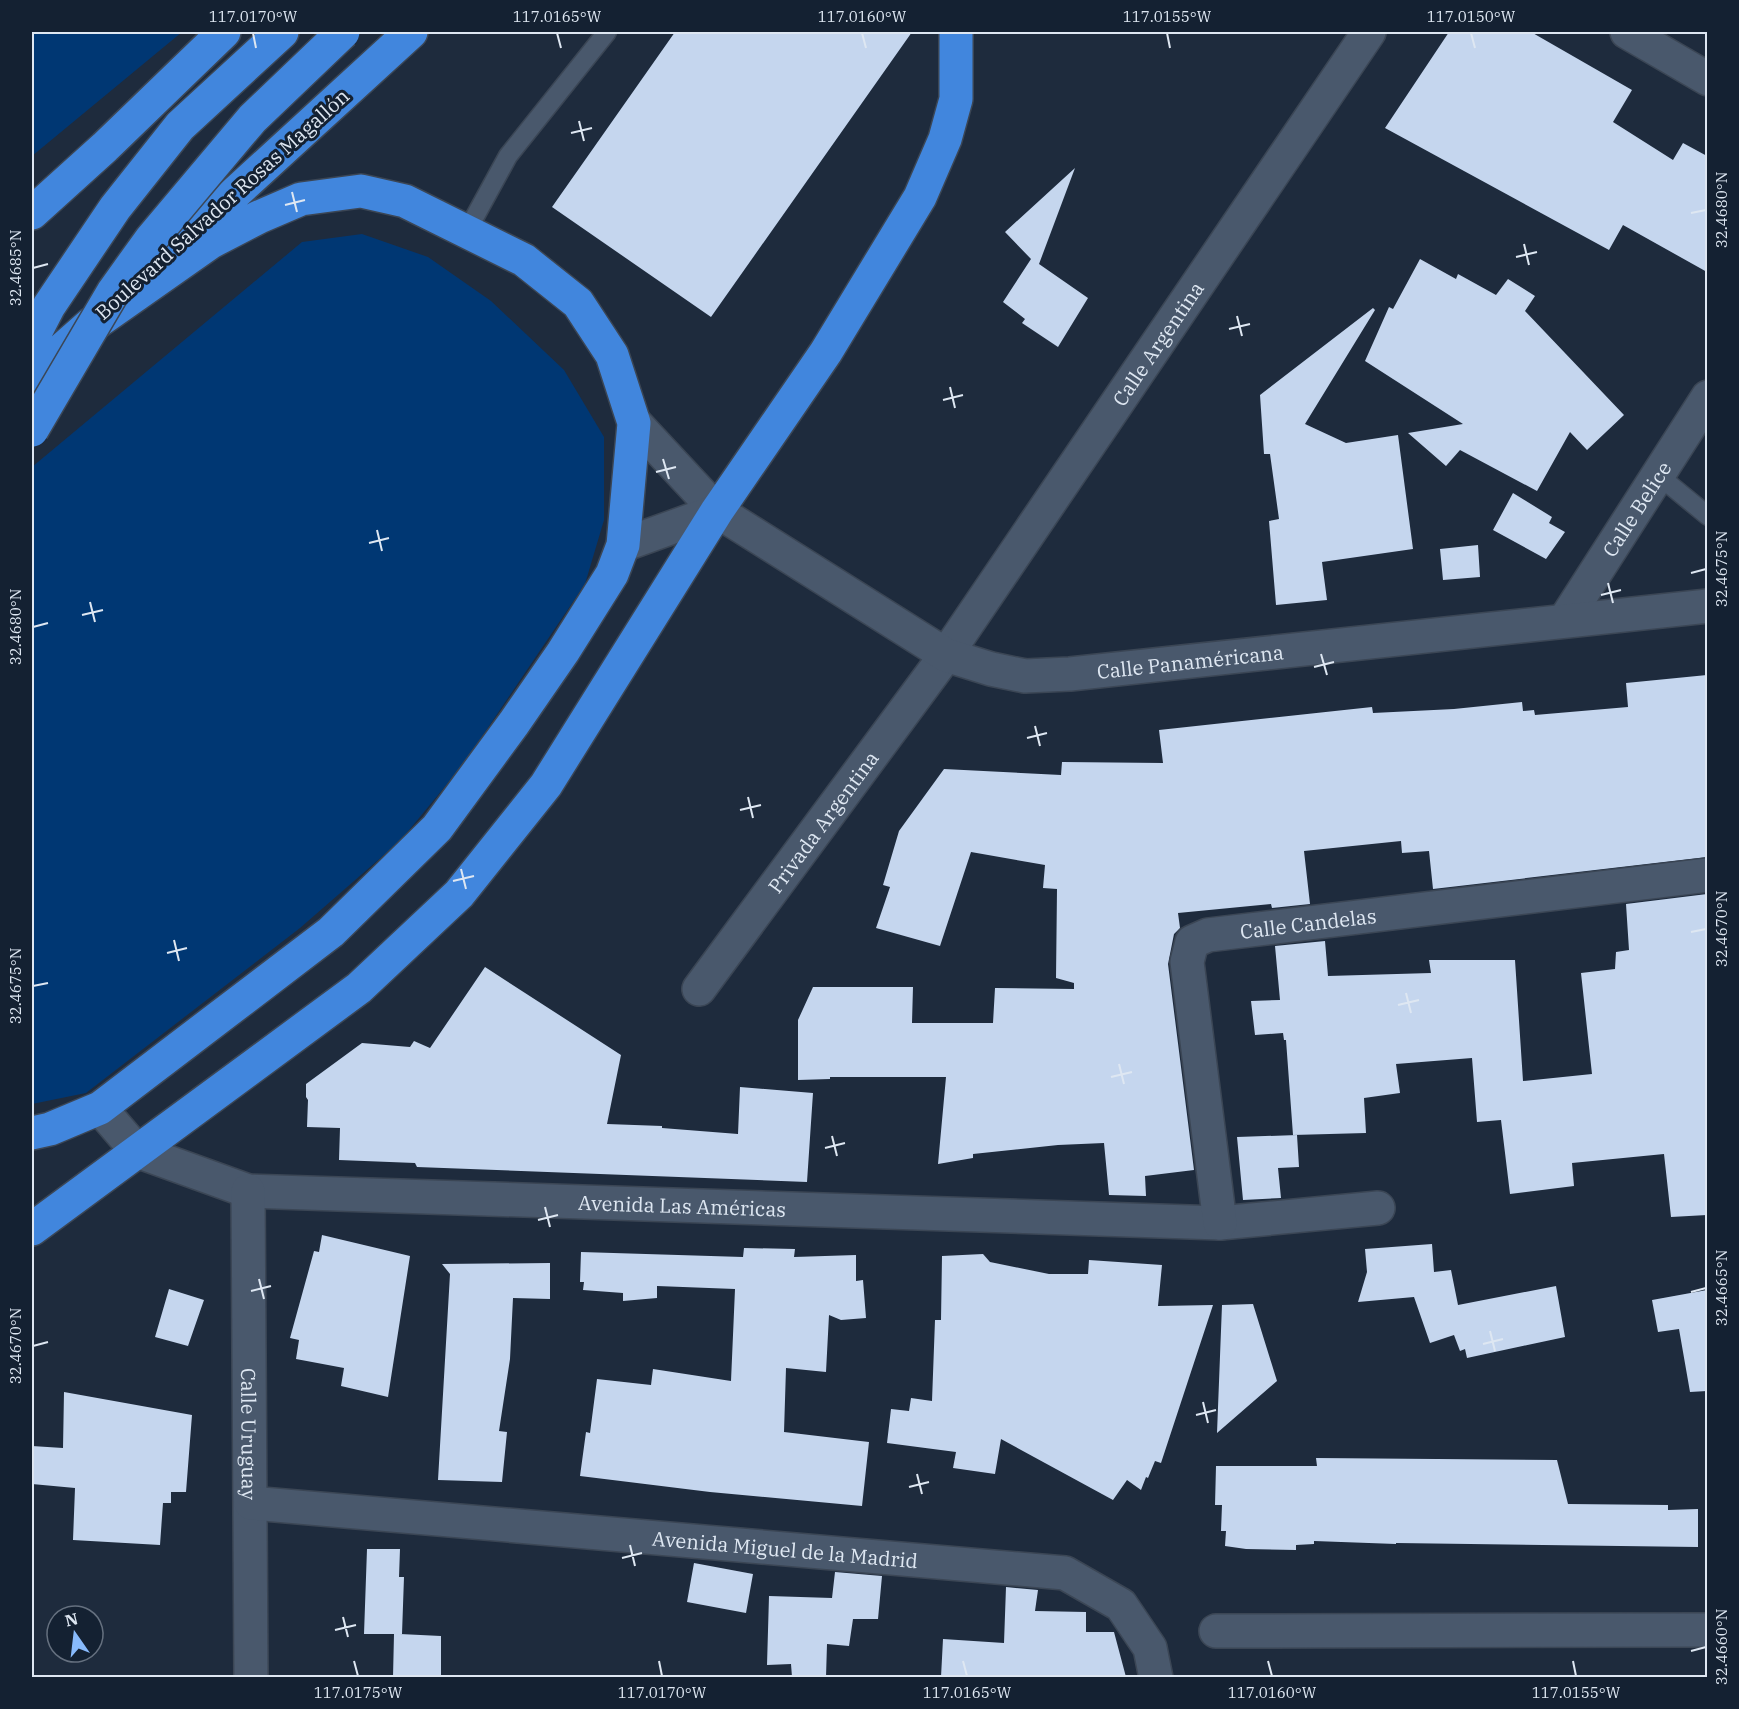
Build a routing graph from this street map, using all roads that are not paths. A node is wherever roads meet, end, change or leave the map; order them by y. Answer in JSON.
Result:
{"nodes":[{"id":1,"x":224,"y":32,"type":"edge"},
{"id":2,"x":282,"y":32,"type":"edge"},
{"id":3,"x":343,"y":32,"type":"edge"},
{"id":4,"x":411,"y":32,"type":"edge"},
{"id":5,"x":607,"y":32,"type":"edge"},
{"id":6,"x":956,"y":32,"type":"edge"},
{"id":7,"x":1369,"y":32,"type":"edge"},
{"id":8,"x":1627,"y":32,"type":"edge"},
{"id":9,"x":1707,"y":79,"type":"edge"},
{"id":10,"x":32,"y":213,"type":"edge"},
{"id":11,"x":467,"y":231,"type":"junction"},
{"id":12,"x":79,"y":335,"type":"junction"},
{"id":13,"x":32,"y":339,"type":"edge"},
{"id":14,"x":32,"y":376,"type":"edge"},
{"id":15,"x":1707,"y":397,"type":"edge"},
{"id":16,"x":634,"y":422,"type":"junction"},
{"id":17,"x":32,"y":430,"type":"edge"},
{"id":18,"x":1658,"y":475,"type":"junction"},
{"id":19,"x":717,"y":511,"type":"junction"},
{"id":20,"x":1707,"y":516,"type":"edge"},
{"id":21,"x":623,"y":545,"type":"junction"},
{"id":22,"x":1707,"y":606,"type":"edge"},
{"id":23,"x":1565,"y":620,"type":"junction"},
{"id":24,"x":946,"y":655,"type":"junction"},
{"id":25,"x":1707,"y":875,"type":"edge"},
{"id":26,"x":699,"y":988,"type":"dead end"},
{"id":27,"x":100,"y":1108,"type":"junction"},
{"id":28,"x":32,"y":1133,"type":"edge"},
{"id":29,"x":137,"y":1151,"type":"junction"},
{"id":30,"x":248,"y":1191,"type":"junction"},
{"id":31,"x":1378,"y":1208,"type":"dead end"},
{"id":32,"x":1220,"y":1223,"type":"junction"},
{"id":33,"x":32,"y":1229,"type":"edge"},
{"id":34,"x":251,"y":1503,"type":"junction"},
{"id":35,"x":1707,"y":1630,"type":"edge"},
{"id":36,"x":1216,"y":1632,"type":"dead end"},
{"id":37,"x":251,"y":1677,"type":"edge"},
{"id":38,"x":1156,"y":1677,"type":"edge"}],
"edges":[{"from":1,"to":10,"type":"highway"},
{"from":2,"to":13,"type":"highway"},
{"from":3,"to":17,"type":"highway","bridge":true},
{"from":4,"to":12,"type":"highway","name":"Boulevard Salvador Rosas Magallón"},
{"from":5,"to":11,"type":"lane"},
{"from":6,"to":19,"type":"highway"},
{"from":7,"to":24,"type":"street","name":"Calle Argentina"},
{"from":8,"to":9,"type":"street"},
{"from":11,"to":12,"type":"highway"},
{"from":11,"to":16,"type":"highway"},
{"from":12,"to":14,"type":"highway","name":"Boulevard Salvador Rosas Magallón"},
{"from":15,"to":18,"type":"street","name":"Calle Belice"},
{"from":16,"to":19,"type":"street","name":"Calle Panaméricana"},
{"from":16,"to":21,"type":"highway"},
{"from":18,"to":20,"type":"lane"},
{"from":18,"to":23,"type":"street","name":"Calle Belice"},
{"from":19,"to":21,"type":"street"},
{"from":19,"to":24,"type":"street","name":"Calle Panaméricana"},
{"from":19,"to":29,"type":"highway"},
{"from":21,"to":27,"type":"highway"},
{"from":22,"to":23,"type":"street","name":"Calle Panaméricana"},
{"from":23,"to":24,"type":"street","name":"Calle Panaméricana"},
{"from":24,"to":26,"type":"street","name":"Privada Argentina"},
{"from":25,"to":32,"type":"street","name":"Calle Candelas"},
{"from":27,"to":28,"type":"highway"},
{"from":27,"to":29,"type":"street","name":"Avenida Las Américas"},
{"from":29,"to":30,"type":"street","name":"Avenida Las Américas"},
{"from":29,"to":33,"type":"highway"},
{"from":30,"to":32,"type":"street","name":"Avenida Las Américas"},
{"from":30,"to":34,"type":"street","name":"Calle Uruguay"},
{"from":31,"to":32,"type":"street","name":"Avenida Las Américas"},
{"from":34,"to":37,"type":"street","name":"Calle Uruguay"},
{"from":34,"to":38,"type":"street","name":"Avenida Miguel de la Madrid"},
{"from":35,"to":36,"type":"street"}]}
